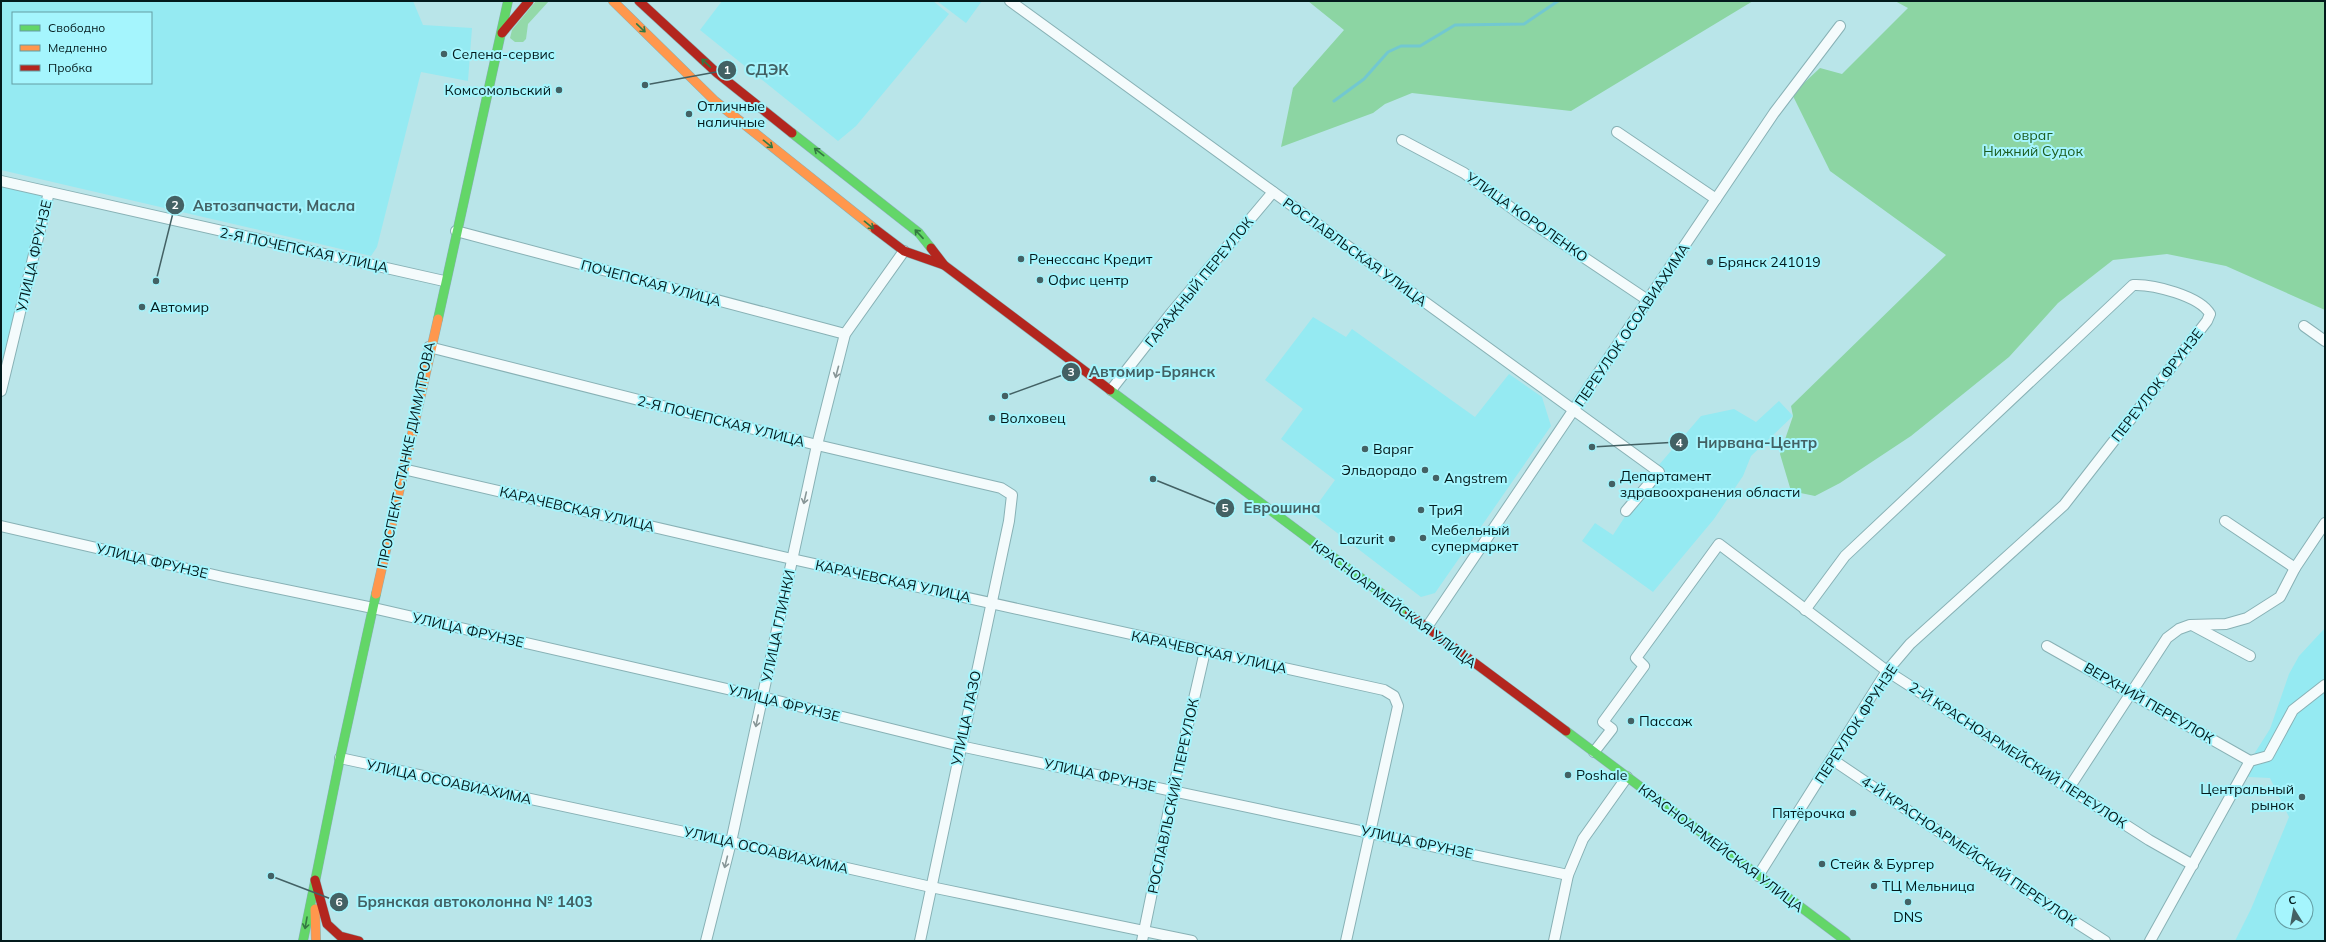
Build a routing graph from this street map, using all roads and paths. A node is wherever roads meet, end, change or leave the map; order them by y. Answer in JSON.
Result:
{"nodes":[{"id":1,"x":508,"y":1,"type":"edge"},
{"id":2,"x":529,"y":1,"type":"edge"},
{"id":3,"x":613,"y":1,"type":"edge"},
{"id":4,"x":639,"y":1,"type":"edge"},
{"id":5,"x":1010,"y":1,"type":"edge"},
{"id":6,"x":1840,"y":26,"type":"dead end"},
{"id":7,"x":501,"y":34,"type":"junction"},
{"id":8,"x":1617,"y":132,"type":"dead end"},
{"id":9,"x":1402,"y":140,"type":"dead end"},
{"id":10,"x":1,"y":181,"type":"edge"},
{"id":11,"x":49,"y":192,"type":"junction"},
{"id":12,"x":1273,"y":192,"type":"junction"},
{"id":13,"x":1716,"y":199,"type":"junction"},
{"id":14,"x":456,"y":231,"type":"junction"},
{"id":15,"x":904,"y":251,"type":"junction"},
{"id":16,"x":944,"y":265,"type":"junction"},
{"id":17,"x":444,"y":281,"type":"junction"},
{"id":18,"x":1648,"y":301,"type":"junction"},
{"id":19,"x":2304,"y":326,"type":"dead end"},
{"id":20,"x":845,"y":334,"type":"junction"},
{"id":21,"x":2325,"y":341,"type":"edge"},
{"id":22,"x":429,"y":347,"type":"junction"},
{"id":23,"x":1111,"y":390,"type":"junction"},
{"id":24,"x":1,"y":391,"type":"edge"},
{"id":25,"x":1574,"y":411,"type":"junction"},
{"id":26,"x":817,"y":445,"type":"junction"},
{"id":27,"x":403,"y":469,"type":"junction"},
{"id":28,"x":1012,"y":495,"type":"joint"},
{"id":29,"x":1626,"y":511,"type":"dead end"},
{"id":30,"x":2225,"y":521,"type":"dead end"},
{"id":31,"x":2325,"y":523,"type":"edge"},
{"id":32,"x":1,"y":526,"type":"edge"},
{"id":33,"x":792,"y":559,"type":"junction"},
{"id":34,"x":2294,"y":568,"type":"junction"},
{"id":35,"x":990,"y":603,"type":"junction"},
{"id":36,"x":373,"y":608,"type":"junction"},
{"id":37,"x":1805,"y":610,"type":"junction"},
{"id":38,"x":2190,"y":624,"type":"junction"},
{"id":39,"x":1427,"y":627,"type":"junction"},
{"id":40,"x":2047,"y":646,"type":"dead end"},
{"id":41,"x":1204,"y":651,"type":"junction"},
{"id":42,"x":2250,"y":656,"type":"dead end"},
{"id":43,"x":1887,"y":671,"type":"junction"},
{"id":44,"x":2325,"y":685,"type":"edge"},
{"id":45,"x":2132,"y":693,"type":"junction"},
{"id":46,"x":762,"y":698,"type":"junction"},
{"id":47,"x":960,"y":746,"type":"junction"},
{"id":48,"x":1594,"y":752,"type":"junction"},
{"id":49,"x":340,"y":758,"type":"junction"},
{"id":50,"x":1833,"y":760,"type":"junction"},
{"id":51,"x":2250,"y":761,"type":"junction"},
{"id":52,"x":1627,"y":777,"type":"junction"},
{"id":53,"x":2069,"y":788,"type":"junction"},
{"id":54,"x":1173,"y":790,"type":"junction"},
{"id":55,"x":1372,"y":832,"type":"junction"},
{"id":56,"x":731,"y":842,"type":"junction"},
{"id":57,"x":2193,"y":865,"type":"junction"},
{"id":58,"x":1568,"y":875,"type":"junction"},
{"id":59,"x":1758,"y":876,"type":"junction"},
{"id":60,"x":314,"y":877,"type":"junction"},
{"id":61,"x":931,"y":887,"type":"junction"},
{"id":62,"x":1143,"y":936,"type":"edge"},
{"id":63,"x":303,"y":941,"type":"edge"},
{"id":64,"x":316,"y":941,"type":"edge"},
{"id":65,"x":359,"y":941,"type":"edge"},
{"id":66,"x":706,"y":941,"type":"edge"},
{"id":67,"x":920,"y":941,"type":"edge"},
{"id":68,"x":1192,"y":941,"type":"edge"},
{"id":69,"x":1346,"y":941,"type":"edge"},
{"id":70,"x":1554,"y":941,"type":"edge"},
{"id":71,"x":1846,"y":941,"type":"edge"},
{"id":72,"x":2105,"y":941,"type":"edge"},
{"id":73,"x":2150,"y":941,"type":"edge"}],
"edges":[{"from":1,"to":7,"type":"main road","name":"ПРОСПЕКТ СТАНКЕ ДИМИТРОВА"},
{"from":2,"to":7,"type":"main road","name":"ПРОСПЕКТ СТАНКЕ ДИМИТРОВА"},
{"from":3,"to":15,"type":"main road","one_way":true},
{"from":16,"to":4,"type":"main road","one_way":true},
{"from":5,"to":12,"type":"street","name":"РОСЛАВЛЬСКАЯ УЛИЦА"},
{"from":6,"to":13,"type":"street","name":"ПЕРЕУЛОК ОСОАВИАХИМА"},
{"from":7,"to":14,"type":"main road","name":"ПРОСПЕКТ СТАНКЕ ДИМИТРОВА"},
{"from":8,"to":13,"type":"street"},
{"from":9,"to":18,"type":"street","name":"УЛИЦА КОРОЛЕНКО"},
{"from":10,"to":11,"type":"street","name":"2-Я ПОЧЕПСКАЯ УЛИЦА"},
{"from":11,"to":17,"type":"street","name":"2-Я ПОЧЕПСКАЯ УЛИЦА"},
{"from":11,"to":24,"type":"street","name":"УЛИЦА ФРУНЗЕ"},
{"from":12,"to":23,"type":"street","name":"ГАРАЖНЫЙ ПЕРЕУЛОК"},
{"from":12,"to":25,"type":"street","name":"РОСЛАВЛЬСКАЯ УЛИЦА"},
{"from":13,"to":18,"type":"street","name":"ПЕРЕУЛОК ОСОАВИАХИМА"},
{"from":14,"to":17,"type":"main road","name":"ПРОСПЕКТ СТАНКЕ ДИМИТРОВА"},
{"from":14,"to":20,"type":"street","name":"ПОЧЕПСКАЯ УЛИЦА"},
{"from":15,"to":16,"type":"main road"},
{"from":15,"to":20,"type":"street"},
{"from":16,"to":23,"type":"main road","name":"КРАСНОАРМЕЙСКАЯ УЛИЦА"},
{"from":17,"to":22,"type":"main road","name":"ПРОСПЕКТ СТАНКЕ ДИМИТРОВА"},
{"from":18,"to":25,"type":"street","name":"ПЕРЕУЛОК ОСОАВИАХИМА"},
{"from":19,"to":21,"type":"street"},
{"from":20,"to":26,"type":"street","name":"УЛИЦА ГЛИНКИ","one_way":true},
{"from":22,"to":26,"type":"street","name":"2-Я ПОЧЕПСКАЯ УЛИЦА"},
{"from":22,"to":27,"type":"main road","name":"ПРОСПЕКТ СТАНКЕ ДИМИТРОВА"},
{"from":23,"to":39,"type":"main road","name":"КРАСНОАРМЕЙСКАЯ УЛИЦА"},
{"from":25,"to":29,"type":"street","name":"РОСЛАВЛЬСКАЯ УЛИЦА"},
{"from":25,"to":39,"type":"street","name":"ПЕРЕУЛОК ОСОАВИАХИМА"},
{"from":26,"to":28,"type":"street","name":"2-Я ПОЧЕПСКАЯ УЛИЦА"},
{"from":26,"to":33,"type":"street","name":"УЛИЦА ГЛИНКИ","one_way":true},
{"from":27,"to":33,"type":"street","name":"КАРАЧЕВСКАЯ УЛИЦА"},
{"from":27,"to":36,"type":"main road","name":"ПРОСПЕКТ СТАНКЕ ДИМИТРОВА"},
{"from":28,"to":35,"type":"street","name":"УЛИЦА ЛАЗО"},
{"from":30,"to":34,"type":"street"},
{"from":31,"to":34,"type":"street"},
{"from":32,"to":36,"type":"street","name":"УЛИЦА ФРУНЗЕ"},
{"from":33,"to":35,"type":"street","name":"КАРАЧЕВСКАЯ УЛИЦА"},
{"from":33,"to":46,"type":"street","name":"УЛИЦА ГЛИНКИ"},
{"from":34,"to":38,"type":"street"},
{"from":35,"to":41,"type":"street","name":"КАРАЧЕВСКАЯ УЛИЦА"},
{"from":35,"to":47,"type":"street","name":"УЛИЦА ЛАЗО"},
{"from":36,"to":46,"type":"street","name":"УЛИЦА ФРУНЗЕ"},
{"from":36,"to":49,"type":"main road","name":"ПРОСПЕКТ СТАНКЕ ДИМИТРОВА"},
{"from":37,"to":43,"type":"street","name":"2-Й КРАСНОАРМЕЙСКИЙ ПЕРЕУЛОК"},
{"from":37,"to":43,"type":"street","name":"ПЕРЕУЛОК ФРУНЗЕ"},
{"from":37,"to":48,"type":"street","name":"2-Й КРАСНОАРМЕЙСКИЙ ПЕРЕУЛОК"},
{"from":38,"to":42,"type":"street"},
{"from":38,"to":45,"type":"street"},
{"from":39,"to":48,"type":"main road","name":"КРАСНОАРМЕЙСКАЯ УЛИЦА"},
{"from":40,"to":45,"type":"street","name":"ВЕРХНИЙ ПЕРЕУЛОК"},
{"from":41,"to":54,"type":"street","name":"РОСЛАВЛЬСКИЙ ПЕРЕУЛОК"},
{"from":41,"to":55,"type":"street","name":"КАРАЧЕВСКАЯ УЛИЦА"},
{"from":43,"to":50,"type":"street","name":"ПЕРЕУЛОК ФРУНЗЕ"},
{"from":43,"to":53,"type":"street","name":"2-Й КРАСНОАРМЕЙСКИЙ ПЕРЕУЛОК"},
{"from":44,"to":51,"type":"street"},
{"from":45,"to":51,"type":"street","name":"ВЕРХНИЙ ПЕРЕУЛОК"},
{"from":45,"to":53,"type":"street"},
{"from":46,"to":47,"type":"street","name":"УЛИЦА ФРУНЗЕ"},
{"from":46,"to":56,"type":"street","name":"УЛИЦА ГЛИНКИ","one_way":true},
{"from":47,"to":54,"type":"street","name":"УЛИЦА ФРУНЗЕ"},
{"from":47,"to":61,"type":"street","name":"УЛИЦА ЛАЗО"},
{"from":48,"to":52,"type":"main road","name":"КРАСНОАРМЕЙСКАЯ УЛИЦА"},
{"from":49,"to":56,"type":"street","name":"УЛИЦА ОСОАВИАХИМА"},
{"from":49,"to":60,"type":"main road","name":"ПРОСПЕКТ СТАНКЕ ДИМИТРОВА"},
{"from":50,"to":59,"type":"street","name":"ПЕРЕУЛОК ФРУНЗЕ"},
{"from":50,"to":72,"type":"street","name":"4-Й КРАСНОАРМЕЙСКИЙ ПЕРЕУЛОК"},
{"from":51,"to":57,"type":"street"},
{"from":52,"to":58,"type":"street"},
{"from":52,"to":59,"type":"main road","name":"КРАСНОАРМЕЙСКАЯ УЛИЦА"},
{"from":53,"to":57,"type":"street","name":"2-Й КРАСНОАРМЕЙСКИЙ ПЕРЕУЛОК"},
{"from":54,"to":55,"type":"street","name":"УЛИЦА ФРУНЗЕ"},
{"from":54,"to":62,"type":"street","name":"РОСЛАВЛЬСКИЙ ПЕРЕУЛОК"},
{"from":55,"to":58,"type":"street","name":"УЛИЦА ФРУНЗЕ"},
{"from":55,"to":69,"type":"street"},
{"from":56,"to":61,"type":"street","name":"УЛИЦА ОСОАВИАХИМА"},
{"from":56,"to":66,"type":"street","name":"УЛИЦА ГЛИНКИ","one_way":true},
{"from":57,"to":73,"type":"street"},
{"from":58,"to":70,"type":"street"},
{"from":59,"to":71,"type":"main road","name":"КРАСНОАРМЕЙСКАЯ УЛИЦА"},
{"from":60,"to":63,"type":"main road","name":"ПРОСПЕКТ СТАНКЕ ДИМИТРОВА","one_way":true},
{"from":60,"to":64,"type":"main road","name":"ПРОСПЕКТ СТАНКЕ ДИМИТРОВА"},
{"from":60,"to":65,"type":"main road"},
{"from":61,"to":62,"type":"street","name":"УЛИЦА ОСОАВИАХИМА"},
{"from":61,"to":67,"type":"street","name":"УЛИЦА ЛАЗО"},
{"from":62,"to":68,"type":"street","name":"УЛИЦА ОСОАВИАХИМА"}]}
